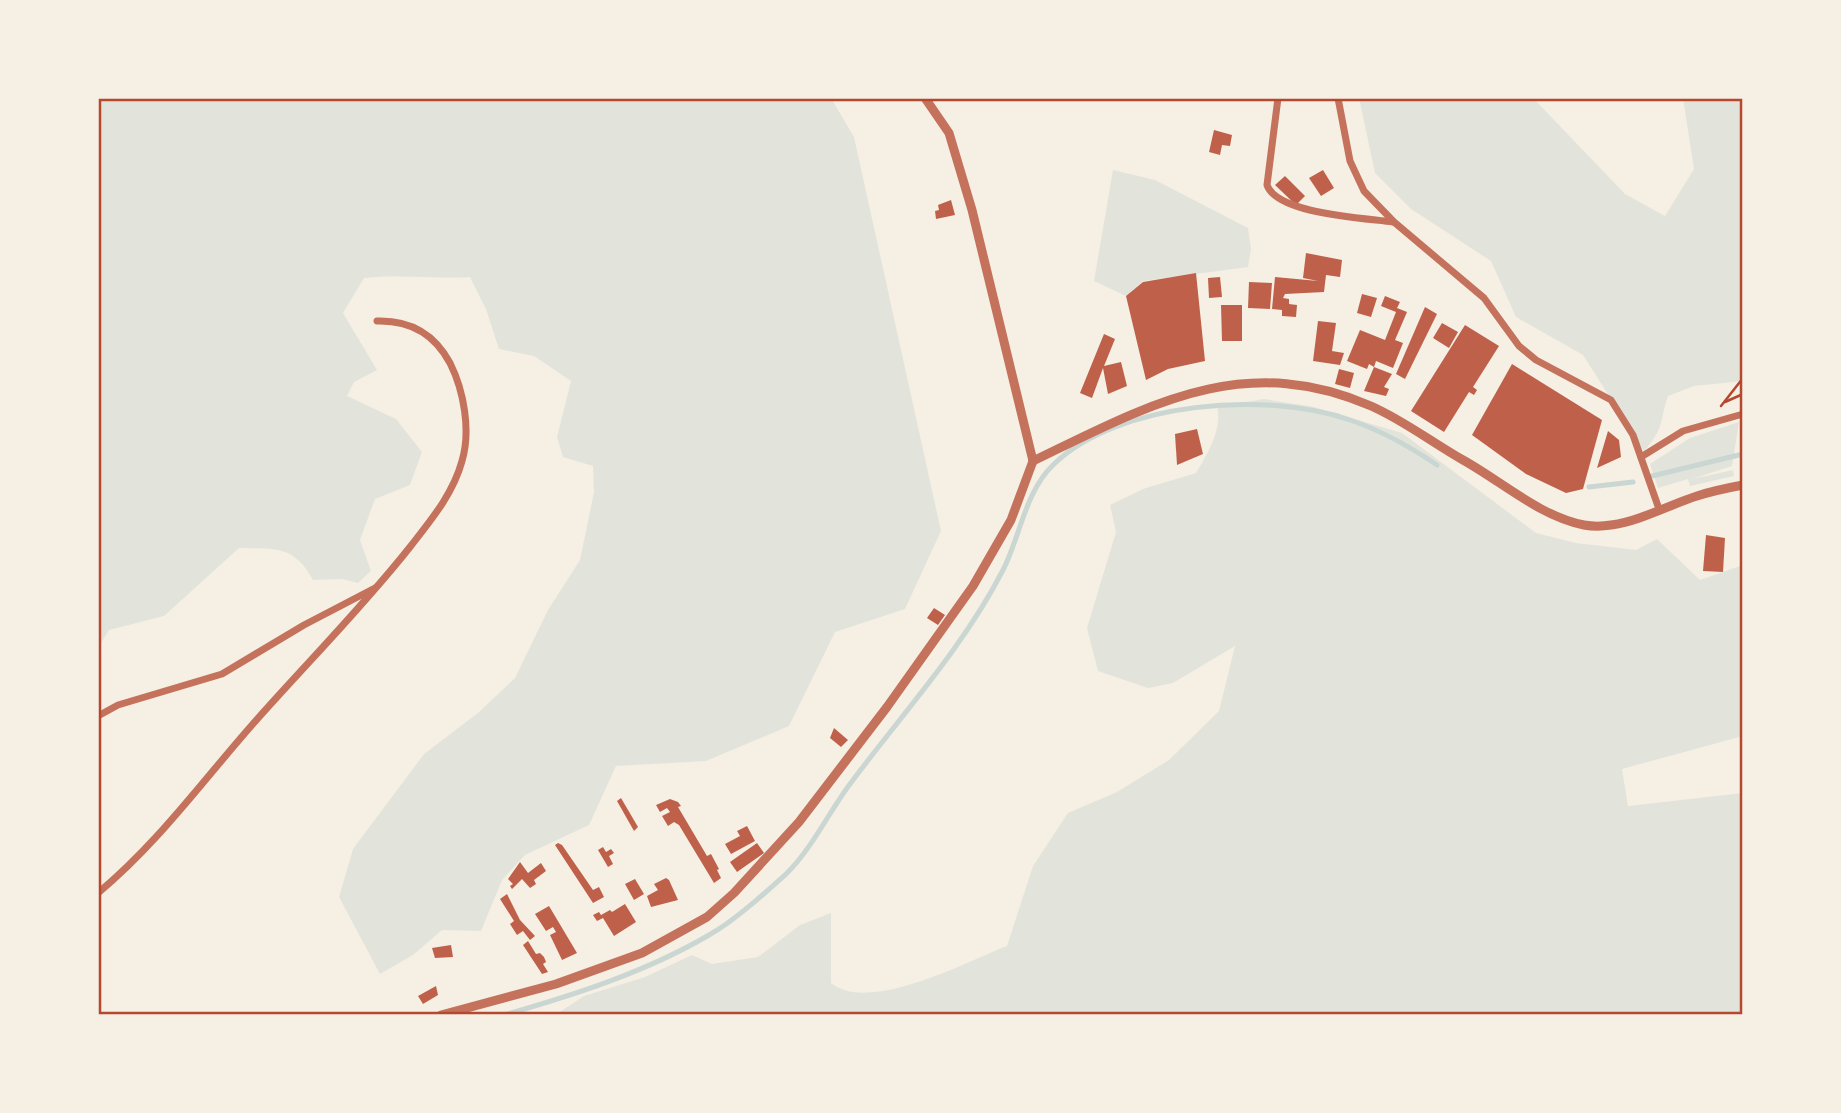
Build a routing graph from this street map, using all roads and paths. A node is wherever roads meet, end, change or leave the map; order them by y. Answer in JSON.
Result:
{"nodes":[{"id":1,"x":925,"y":98,"type":"edge"},
{"id":2,"x":1278,"y":98,"type":"edge"},
{"id":3,"x":1337,"y":101,"type":"edge"},
{"id":4,"x":1394,"y":222,"type":"junction"},
{"id":5,"x":377,"y":321,"type":"dead end"},
{"id":6,"x":1743,"y":378,"type":"edge"},
{"id":7,"x":1743,"y":394,"type":"edge"},
{"id":8,"x":1743,"y":414,"type":"edge"},
{"id":9,"x":1743,"y":432,"type":"edge"},
{"id":10,"x":1743,"y":441,"type":"edge"},
{"id":11,"x":1640,"y":457,"type":"junction"},
{"id":12,"x":1033,"y":461,"type":"junction"},
{"id":13,"x":1743,"y":485,"type":"edge"},
{"id":14,"x":1659,"y":509,"type":"junction"},
{"id":15,"x":379,"y":586,"type":"junction"},
{"id":16,"x":98,"y":716,"type":"edge"},
{"id":17,"x":98,"y":894,"type":"edge"},
{"id":18,"x":441,"y":1015,"type":"edge"}],
"edges":[{"from":1,"to":12,"type":"street"},
{"from":2,"to":4,"type":"street"},
{"from":3,"to":4,"type":"street"},
{"from":4,"to":11,"type":"street"},
{"from":5,"to":15,"type":"street"},
{"from":6,"to":7,"type":"path"},
{"from":8,"to":11,"type":"street"},
{"from":9,"to":10,"type":"path"},
{"from":11,"to":14,"type":"street"},
{"from":12,"to":14,"type":"street"},
{"from":12,"to":18,"type":"street"},
{"from":13,"to":14,"type":"street"},
{"from":15,"to":16,"type":"street"},
{"from":15,"to":17,"type":"street"}]}
